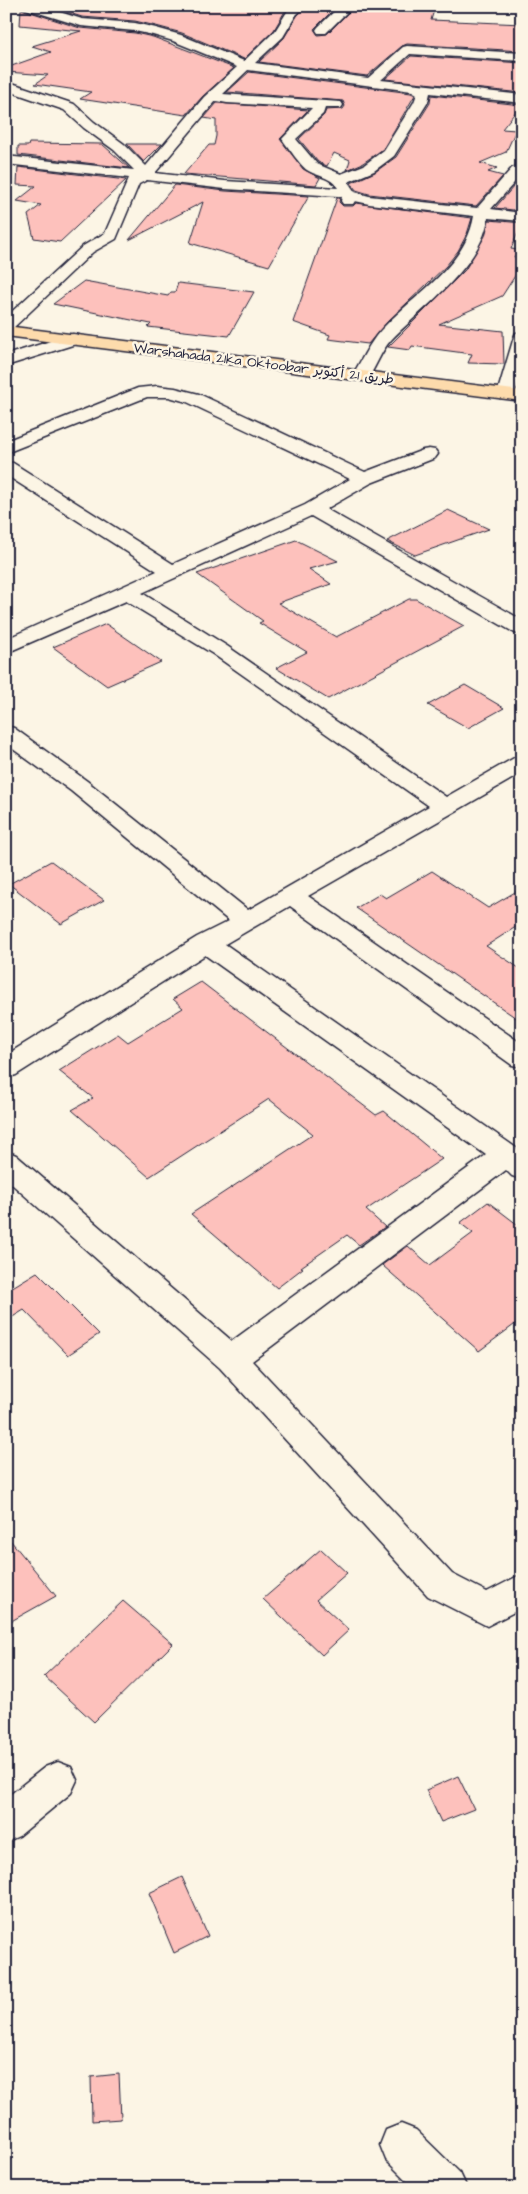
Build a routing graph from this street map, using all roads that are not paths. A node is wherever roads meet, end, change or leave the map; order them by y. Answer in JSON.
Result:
{"nodes":[{"id":1,"x":28,"y":6,"type":"edge"},
{"id":2,"x":299,"y":6,"type":"edge"},
{"id":3,"x":347,"y":6,"type":"edge"},
{"id":4,"x":111,"y":15,"type":"dead end"},
{"id":5,"x":322,"y":30,"type":"dead end"},
{"id":6,"x":522,"y":56,"type":"edge"},
{"id":7,"x":246,"y":66,"type":"junction"},
{"id":8,"x":372,"y":81,"type":"junction"},
{"id":9,"x":6,"y":85,"type":"edge"},
{"id":10,"x":415,"y":88,"type":"junction"},
{"id":11,"x":213,"y":96,"type":"junction"},
{"id":12,"x":522,"y":99,"type":"edge"},
{"id":13,"x":320,"y":104,"type":"junction"},
{"id":14,"x":337,"y":105,"type":"dead end"},
{"id":15,"x":6,"y":160,"type":"edge"},
{"id":16,"x":522,"y":170,"type":"edge"},
{"id":17,"x":146,"y":175,"type":"junction"},
{"id":18,"x":340,"y":180,"type":"junction"},
{"id":19,"x":348,"y":202,"type":"junction"},
{"id":20,"x":482,"y":211,"type":"junction"},
{"id":21,"x":522,"y":217,"type":"edge"},
{"id":22,"x":6,"y":326,"type":"edge"},
{"id":23,"x":6,"y":331,"type":"edge"},
{"id":24,"x":522,"y":338,"type":"edge"},
{"id":25,"x":73,"y":339,"type":"junction"},
{"id":26,"x":6,"y":361,"type":"edge"},
{"id":27,"x":360,"y":376,"type":"junction"},
{"id":28,"x":514,"y":395,"type":"edge"},
{"id":29,"x":6,"y":448,"type":"edge"},
{"id":30,"x":429,"y":454,"type":"dead end"},
{"id":31,"x":6,"y":467,"type":"edge"},
{"id":32,"x":364,"y":479,"type":"junction"},
{"id":33,"x":312,"y":508,"type":"junction"},
{"id":34,"x":173,"y":573,"type":"junction"},
{"id":35,"x":126,"y":592,"type":"junction"},
{"id":36,"x":522,"y":629,"type":"edge"},
{"id":37,"x":6,"y":647,"type":"edge"},
{"id":38,"x":6,"y":733,"type":"edge"},
{"id":39,"x":522,"y":763,"type":"edge"},
{"id":40,"x":446,"y":807,"type":"junction"},
{"id":41,"x":291,"y":895,"type":"junction"},
{"id":42,"x":247,"y":922,"type":"junction"},
{"id":43,"x":206,"y":944,"type":"junction"},
{"id":44,"x":522,"y":1058,"type":"edge"},
{"id":45,"x":6,"y":1068,"type":"edge"},
{"id":46,"x":6,"y":1162,"type":"edge"},
{"id":47,"x":514,"y":1162,"type":"edge"},
{"id":48,"x":231,"y":1359,"type":"junction"},
{"id":49,"x":522,"y":1590,"type":"edge"},
{"id":50,"x":58,"y":1780,"type":"dead end"},
{"id":51,"x":6,"y":1823,"type":"edge"},
{"id":52,"x":401,"y":2144,"type":"dead end"},
{"id":53,"x":445,"y":2188,"type":"edge"}],
"edges":[{"from":1,"to":4,"type":"street"},
{"from":1,"to":7,"type":"street"},
{"from":2,"to":7,"type":"street"},
{"from":3,"to":5,"type":"street"},
{"from":6,"to":8,"type":"street"},
{"from":7,"to":8,"type":"street"},
{"from":7,"to":11,"type":"street"},
{"from":8,"to":10,"type":"street"},
{"from":9,"to":17,"type":"street"},
{"from":10,"to":12,"type":"street"},
{"from":10,"to":18,"type":"street"},
{"from":11,"to":13,"type":"street"},
{"from":11,"to":17,"type":"street"},
{"from":13,"to":14,"type":"street"},
{"from":13,"to":18,"type":"street"},
{"from":15,"to":17,"type":"street"},
{"from":16,"to":20,"type":"street"},
{"from":17,"to":19,"type":"street"},
{"from":17,"to":22,"type":"street"},
{"from":18,"to":19,"type":"street"},
{"from":19,"to":20,"type":"street"},
{"from":20,"to":21,"type":"street"},
{"from":20,"to":27,"type":"street"},
{"from":23,"to":25,"type":"main road","name":"Warshahada 21ka Oktoobar طريق 21 أكتوبر"},
{"from":24,"to":28,"type":"street"},
{"from":25,"to":26,"type":"street"},
{"from":25,"to":27,"type":"main road","name":"Warshahada 21ka Oktoobar طريق 21 أكتوبر"},
{"from":27,"to":28,"type":"main road","name":"Warshahada 21ka Oktoobar طريق 21 أكتوبر"},
{"from":29,"to":32,"type":"street"},
{"from":30,"to":32,"type":"street"},
{"from":31,"to":34,"type":"street"},
{"from":32,"to":33,"type":"street"},
{"from":33,"to":34,"type":"street"},
{"from":33,"to":36,"type":"street"},
{"from":34,"to":35,"type":"street"},
{"from":35,"to":37,"type":"street"},
{"from":35,"to":40,"type":"street"},
{"from":38,"to":42,"type":"street"},
{"from":39,"to":40,"type":"street"},
{"from":40,"to":41,"type":"street"},
{"from":41,"to":42,"type":"street"},
{"from":41,"to":44,"type":"street"},
{"from":42,"to":43,"type":"street"},
{"from":43,"to":45,"type":"street"},
{"from":43,"to":47,"type":"street"},
{"from":46,"to":48,"type":"street"},
{"from":47,"to":48,"type":"street"},
{"from":48,"to":49,"type":"street"},
{"from":50,"to":51,"type":"street"},
{"from":52,"to":53,"type":"street"}]}
